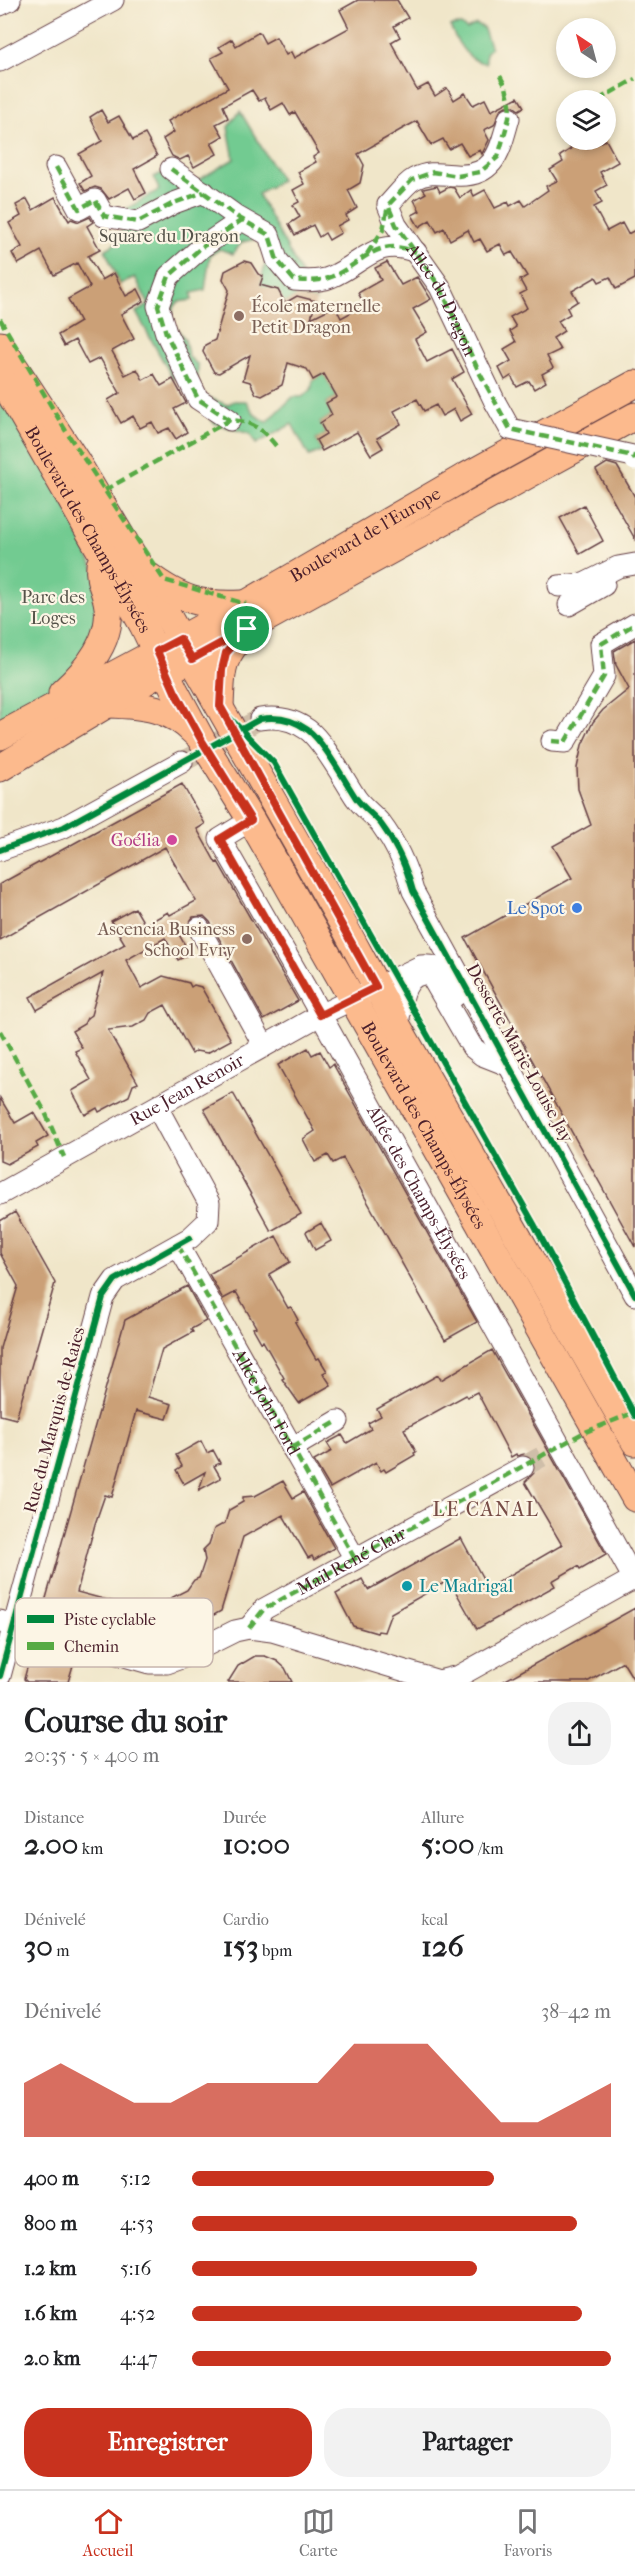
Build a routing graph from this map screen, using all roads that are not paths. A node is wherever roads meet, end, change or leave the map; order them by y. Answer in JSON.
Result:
{"nodes":[{"id":1,"x":10,"y":0,"type":"edge"},
{"id":2,"x":113,"y":0,"type":"edge"},
{"id":3,"x":0,"y":5,"type":"edge"},
{"id":4,"x":0,"y":60,"type":"edge"},
{"id":5,"x":509,"y":118,"type":"dead end"},
{"id":6,"x":56,"y":167,"type":"dead end"},
{"id":7,"x":171,"y":169,"type":"dead end"},
{"id":8,"x":204,"y":192,"type":"junction"},
{"id":9,"x":388,"y":205,"type":"junction"},
{"id":10,"x":242,"y":220,"type":"junction"},
{"id":11,"x":416,"y":252,"type":"junction"},
{"id":12,"x":367,"y":254,"type":"junction"},
{"id":13,"x":0,"y":345,"type":"edge"},
{"id":14,"x":0,"y":376,"type":"edge"},
{"id":15,"x":635,"y":384,"type":"edge"},
{"id":16,"x":635,"y":416,"type":"edge"},
{"id":17,"x":230,"y":420,"type":"dead end"},
{"id":18,"x":635,"y":460,"type":"edge"},
{"id":19,"x":101,"y":555,"type":"junction"},
{"id":20,"x":635,"y":565,"type":"edge"},
{"id":21,"x":142,"y":571,"type":"junction"},
{"id":22,"x":564,"y":596,"type":"dead end"},
{"id":23,"x":247,"y":617,"type":"junction"},
{"id":24,"x":635,"y":624,"type":"edge"},
{"id":25,"x":174,"y":655,"type":"junction"},
{"id":26,"x":108,"y":704,"type":"junction"},
{"id":27,"x":220,"y":706,"type":"junction"},
{"id":28,"x":39,"y":714,"type":"junction"},
{"id":29,"x":260,"y":718,"type":"tunnel mouth"},
{"id":30,"x":0,"y":736,"type":"edge"},
{"id":31,"x":202,"y":741,"type":"junction"},
{"id":32,"x":552,"y":741,"type":"dead end"},
{"id":33,"x":182,"y":762,"type":"tunnel mouth"},
{"id":34,"x":0,"y":768,"type":"edge"},
{"id":35,"x":251,"y":820,"type":"junction"},
{"id":36,"x":0,"y":850,"type":"edge"},
{"id":37,"x":199,"y":928,"type":"dead end"},
{"id":38,"x":376,"y":987,"type":"junction"},
{"id":39,"x":351,"y":999,"type":"junction"},
{"id":40,"x":320,"y":1015,"type":"junction"},
{"id":41,"x":398,"y":1027,"type":"junction"},
{"id":42,"x":264,"y":1046,"type":"junction"},
{"id":43,"x":490,"y":1057,"type":"junction"},
{"id":44,"x":510,"y":1066,"type":"junction"},
{"id":45,"x":157,"y":1107,"type":"junction"},
{"id":46,"x":0,"y":1194,"type":"edge"},
{"id":47,"x":178,"y":1245,"type":"junction"},
{"id":48,"x":635,"y":1295,"type":"edge"},
{"id":49,"x":338,"y":1421,"type":"dead end"},
{"id":50,"x":635,"y":1442,"type":"edge"},
{"id":51,"x":292,"y":1448,"type":"junction"},
{"id":52,"x":523,"y":1467,"type":"tunnel mouth"},
{"id":53,"x":635,"y":1498,"type":"edge"},
{"id":54,"x":355,"y":1559,"type":"junction"},
{"id":55,"x":634,"y":1579,"type":"edge"},
{"id":56,"x":7,"y":1624,"type":"edge"},
{"id":57,"x":249,"y":1628,"type":"junction"},
{"id":58,"x":213,"y":1640,"type":"edge"},
{"id":59,"x":0,"y":1676,"type":"edge"}],
"edges":[{"from":1,"to":3,"type":"street"},
{"from":2,"to":4,"type":"street"},
{"from":5,"to":9,"type":"street"},
{"from":6,"to":8,"type":"street"},
{"from":7,"to":8,"type":"street"},
{"from":8,"to":10,"type":"street"},
{"from":9,"to":11,"type":"street","name":"Allée du Dragon"},
{"from":9,"to":12,"type":"street"},
{"from":10,"to":12,"type":"street"},
{"from":10,"to":17,"type":"street"},
{"from":11,"to":12,"type":"street"},
{"from":11,"to":18,"type":"street","name":"Allée du Dragon","bridge":true},
{"from":13,"to":21,"type":"main road","name":"Boulevard des Champs-Élysées"},
{"from":14,"to":19,"type":"main road","name":"Boulevard des Champs-Élysées"},
{"from":15,"to":23,"type":"main road","name":"Boulevard de l'Europe"},
{"from":16,"to":23,"type":"main road","name":"Boulevard de l'Europe"},
{"from":19,"to":25,"type":"main road","name":"Boulevard des Champs-Élysées"},
{"from":19,"to":28,"type":"main road"},
{"from":20,"to":22,"type":"street"},
{"from":21,"to":23,"type":"main road"},
{"from":21,"to":25,"type":"main road","name":"Boulevard des Champs-Élysées"},
{"from":23,"to":25,"type":"main road","name":"Boulevard de l'Europe"},
{"from":23,"to":27,"type":"main road"},
{"from":24,"to":32,"type":"street"},
{"from":25,"to":26,"type":"main road","name":"Boulevard de l'Europe"},
{"from":25,"to":27,"type":"main road","name":"Boulevard des Champs-Élysées"},
{"from":25,"to":28,"type":"main road","name":"Boulevard de l'Europe"},
{"from":25,"to":31,"type":"main road","name":"Boulevard des Champs-Élysées"},
{"from":26,"to":31,"type":"main road"},
{"from":26,"to":34,"type":"main road","name":"Boulevard de l'Europe"},
{"from":27,"to":38,"type":"main road","name":"Boulevard des Champs-Élysées"},
{"from":28,"to":30,"type":"main road","name":"Boulevard de l'Europe"},
{"from":29,"to":44,"type":"street","name":"Desserte Marie-Louise Jay"},
{"from":31,"to":35,"type":"main road","name":"Boulevard des Champs-Élysées"},
{"from":33,"to":36,"type":"street"},
{"from":35,"to":39,"type":"main road","name":"Boulevard des Champs-Élysées"},
{"from":35,"to":40,"type":"street","name":"Allée des Champs-Élysées"},
{"from":37,"to":42,"type":"street"},
{"from":38,"to":39,"type":"street","name":"Rue Jean Renoir"},
{"from":38,"to":41,"type":"main road","name":"Boulevard des Champs-Élysées"},
{"from":38,"to":43,"type":"street","name":"Rue Jean Renoir"},
{"from":39,"to":40,"type":"street","name":"Rue Jean Renoir"},
{"from":39,"to":53,"type":"main road","name":"Boulevard des Champs-Élysées"},
{"from":40,"to":42,"type":"street","name":"Rue Jean Renoir"},
{"from":40,"to":55,"type":"street","name":"Allée des Champs-Élysées"},
{"from":41,"to":43,"type":"street"},
{"from":41,"to":50,"type":"main road","name":"Boulevard des Champs-Élysées"},
{"from":42,"to":45,"type":"street","name":"Rue Jean Renoir"},
{"from":43,"to":44,"type":"street"},
{"from":44,"to":48,"type":"street","name":"Desserte Marie-Louise Jay"},
{"from":45,"to":46,"type":"street","name":"Rue Jean Renoir"},
{"from":45,"to":47,"type":"street"},
{"from":47,"to":51,"type":"street","name":"Allée John Ford"},
{"from":47,"to":56,"type":"street","name":"Rue du Marquis de Raies"},
{"from":49,"to":51,"type":"street"},
{"from":51,"to":54,"type":"street","name":"Allée John Ford"},
{"from":52,"to":54,"type":"street","name":"Mail René Clair"},
{"from":54,"to":57,"type":"street","name":"Mail René Clair"},
{"from":55,"to":57,"type":"street"},
{"from":56,"to":59,"type":"street","name":"Rue du Marquis de Raies"},
{"from":57,"to":58,"type":"street"}]}
